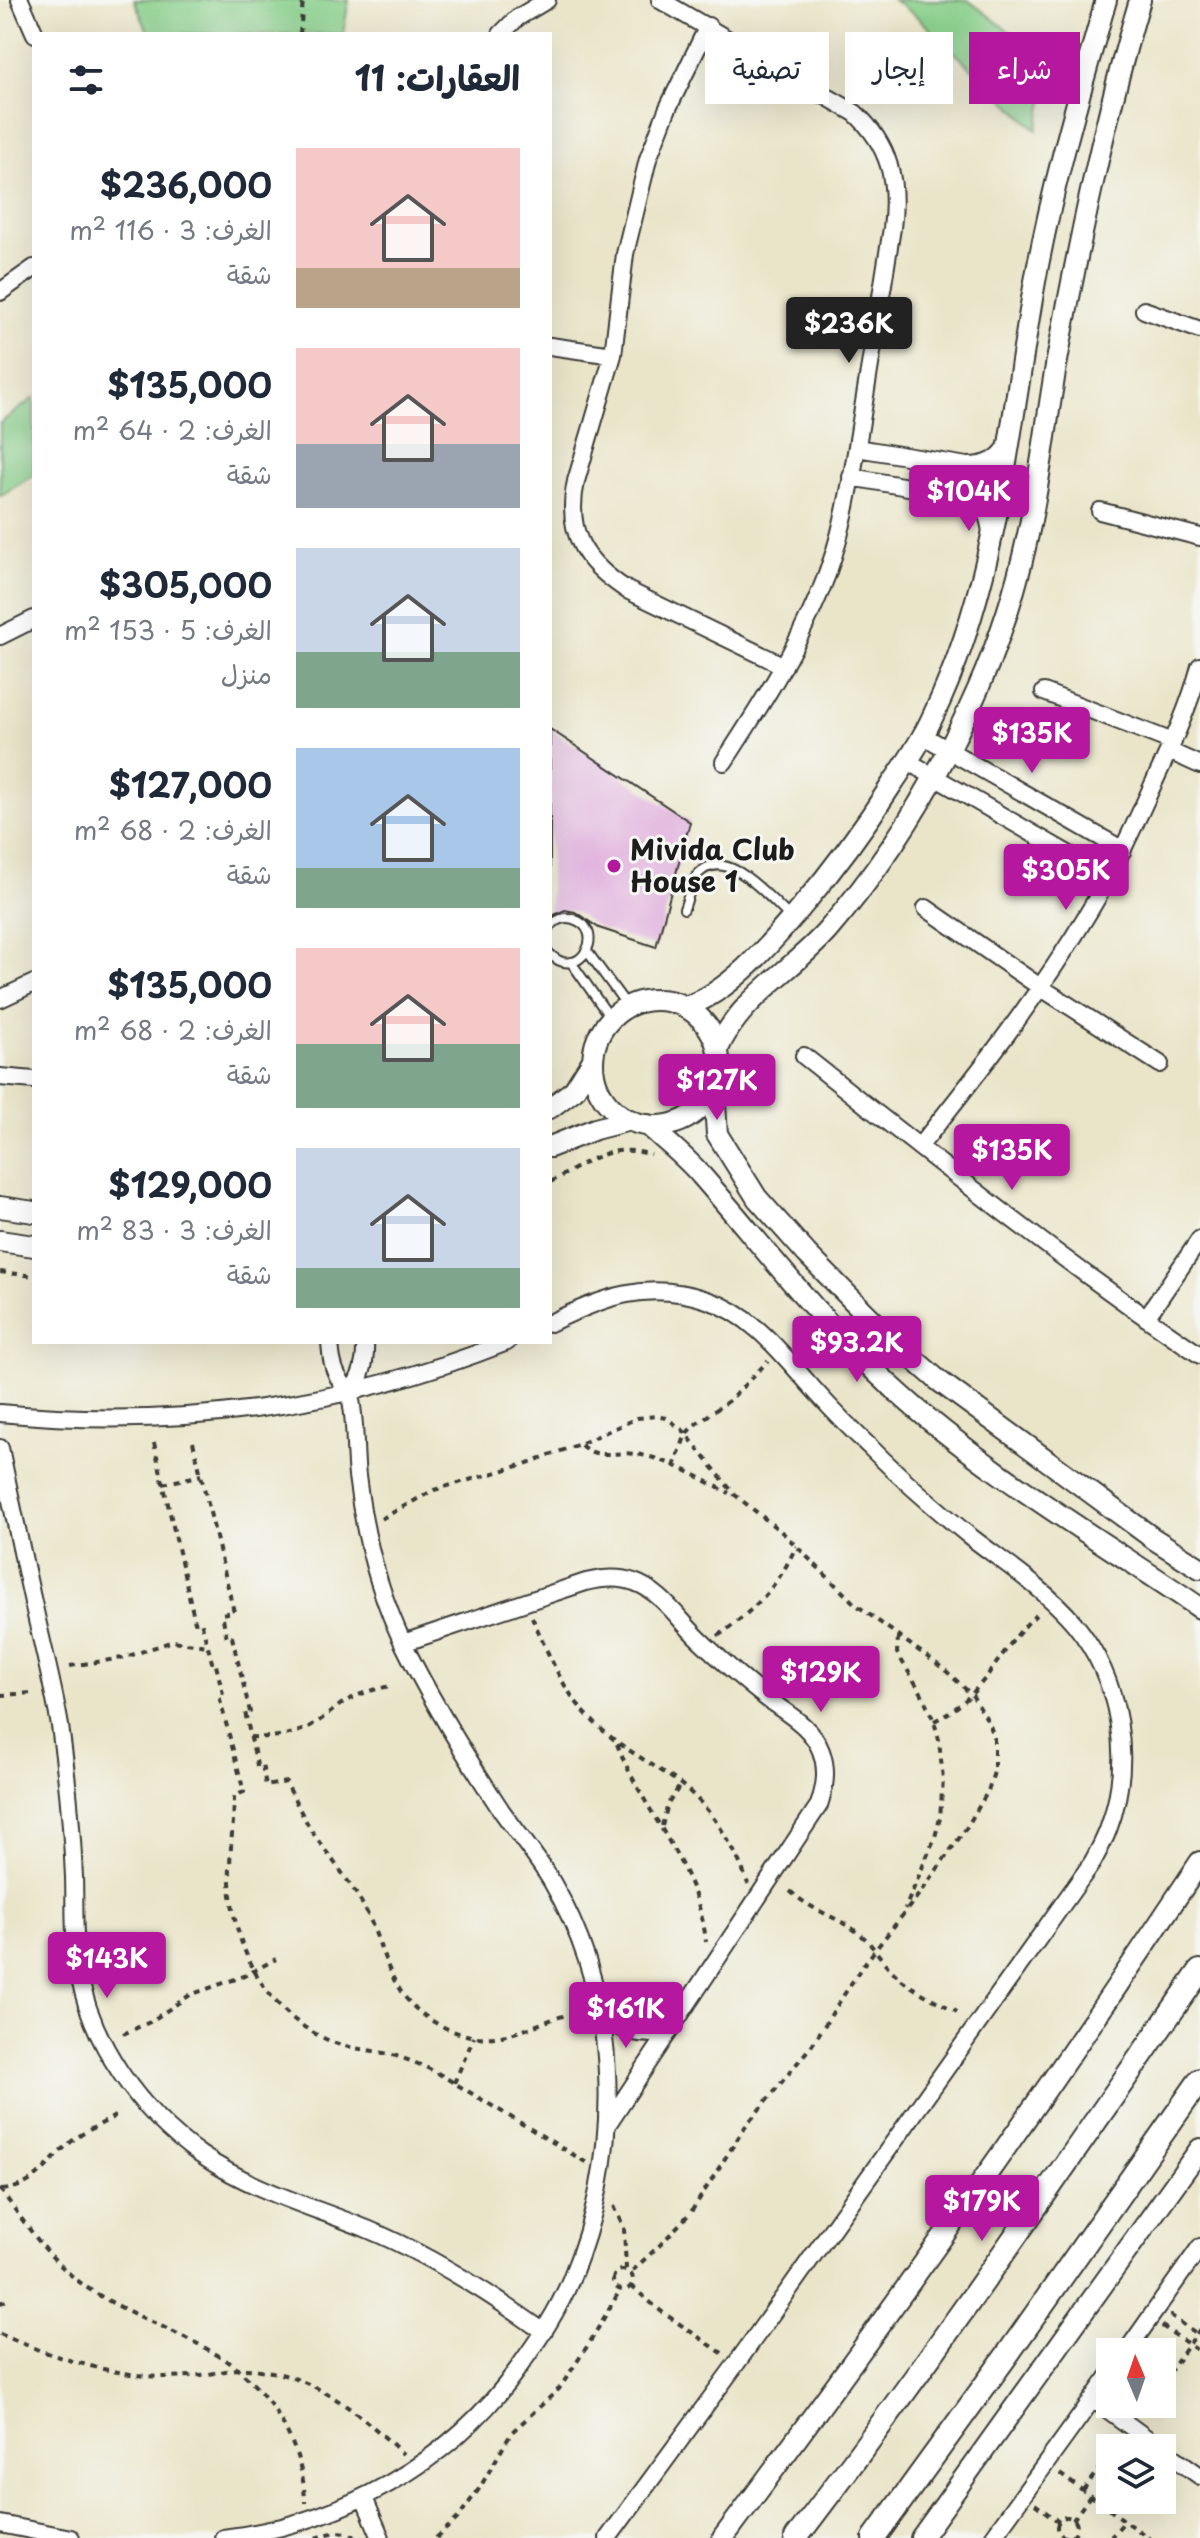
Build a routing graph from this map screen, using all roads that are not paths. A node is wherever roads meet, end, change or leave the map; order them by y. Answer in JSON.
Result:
{"nodes":[{"id":1,"x":20,"y":0,"type":"edge"},
{"id":2,"x":547,"y":0,"type":"edge"},
{"id":3,"x":660,"y":0,"type":"edge"},
{"id":4,"x":1106,"y":0,"type":"edge"},
{"id":5,"x":1140,"y":0,"type":"edge"},
{"id":6,"x":708,"y":26,"type":"junction"},
{"id":7,"x":34,"y":32,"type":"edge"},
{"id":8,"x":503,"y":32,"type":"edge"},
{"id":9,"x":32,"y":269,"type":"edge"},
{"id":10,"x":0,"y":292,"type":"edge"},
{"id":11,"x":1144,"y":310,"type":"dead end"},
{"id":12,"x":1200,"y":330,"type":"edge"},
{"id":13,"x":552,"y":346,"type":"edge"},
{"id":14,"x":613,"y":355,"type":"junction"},
{"id":15,"x":1010,"y":437,"type":"junction"},
{"id":16,"x":857,"y":448,"type":"junction"},
{"id":17,"x":851,"y":477,"type":"junction"},
{"id":18,"x":1100,"y":511,"type":"dead end"},
{"id":19,"x":1200,"y":537,"type":"edge"},
{"id":20,"x":990,"y":541,"type":"junction"},
{"id":21,"x":32,"y":620,"type":"edge"},
{"id":22,"x":0,"y":636,"type":"edge"},
{"id":23,"x":784,"y":666,"type":"junction"},
{"id":24,"x":1200,"y":666,"type":"edge"},
{"id":25,"x":1044,"y":692,"type":"dead end"},
{"id":26,"x":922,"y":735,"type":"junction"},
{"id":27,"x":1171,"y":746,"type":"junction"},
{"id":28,"x":948,"y":750,"type":"junction"},
{"id":29,"x":907,"y":761,"type":"junction"},
{"id":30,"x":724,"y":762,"type":"dead end"},
{"id":31,"x":1200,"y":765,"type":"edge"},
{"id":32,"x":936,"y":777,"type":"junction"},
{"id":33,"x":1123,"y":850,"type":"junction"},
{"id":34,"x":1108,"y":877,"type":"junction"},
{"id":35,"x":926,"y":908,"type":"dead end"},
{"id":36,"x":684,"y":909,"type":"dead end"},
{"id":37,"x":791,"y":919,"type":"junction"},
{"id":38,"x":552,"y":924,"type":"edge"},
{"id":39,"x":587,"y":951,"type":"junction"},
{"id":40,"x":552,"y":957,"type":"edge"},
{"id":41,"x":571,"y":962,"type":"junction"},
{"id":42,"x":32,"y":984,"type":"edge"},
{"id":43,"x":1040,"y":987,"type":"junction"},
{"id":44,"x":0,"y":999,"type":"edge"},
{"id":45,"x":628,"y":1007,"type":"junction"},
{"id":46,"x":685,"y":1007,"type":"junction"},
{"id":47,"x":611,"y":1019,"type":"junction"},
{"id":48,"x":718,"y":1049,"type":"junction"},
{"id":49,"x":804,"y":1056,"type":"dead end"},
{"id":50,"x":593,"y":1060,"type":"junction"},
{"id":51,"x":1160,"y":1064,"type":"dead end"},
{"id":52,"x":0,"y":1077,"type":"edge"},
{"id":53,"x":32,"y":1080,"type":"edge"},
{"id":54,"x":714,"y":1090,"type":"junction"},
{"id":55,"x":552,"y":1106,"type":"edge"},
{"id":56,"x":639,"y":1123,"type":"junction"},
{"id":57,"x":552,"y":1146,"type":"edge"},
{"id":58,"x":919,"y":1147,"type":"junction"},
{"id":59,"x":0,"y":1207,"type":"edge"},
{"id":60,"x":32,"y":1212,"type":"edge"},
{"id":61,"x":1200,"y":1239,"type":"edge"},
{"id":62,"x":0,"y":1241,"type":"edge"},
{"id":63,"x":32,"y":1246,"type":"edge"},
{"id":64,"x":1146,"y":1318,"type":"junction"},
{"id":65,"x":552,"y":1322,"type":"edge"},
{"id":66,"x":330,"y":1344,"type":"edge"},
{"id":67,"x":365,"y":1344,"type":"edge"},
{"id":68,"x":501,"y":1344,"type":"edge"},
{"id":69,"x":1200,"y":1355,"type":"edge"},
{"id":70,"x":350,"y":1393,"type":"junction"},
{"id":71,"x":0,"y":1413,"type":"edge"},
{"id":72,"x":0,"y":1448,"type":"edge"},
{"id":73,"x":1200,"y":1568,"type":"edge"},
{"id":74,"x":1200,"y":1608,"type":"edge"},
{"id":75,"x":403,"y":1643,"type":"junction"},
{"id":76,"x":1200,"y":1862,"type":"edge"},
{"id":77,"x":1200,"y":1971,"type":"edge"},
{"id":78,"x":601,"y":2014,"type":"junction"},
{"id":79,"x":667,"y":2032,"type":"junction"},
{"id":80,"x":1200,"y":2080,"type":"edge"},
{"id":81,"x":608,"y":2123,"type":"junction"},
{"id":82,"x":1200,"y":2149,"type":"edge"},
{"id":83,"x":1200,"y":2247,"type":"edge"},
{"id":84,"x":544,"y":2332,"type":"junction"},
{"id":85,"x":1136,"y":2338,"type":"edge"},
{"id":86,"x":1096,"y":2395,"type":"edge"},
{"id":87,"x":1093,"y":2399,"type":"junction"},
{"id":88,"x":1141,"y":2434,"type":"edge"},
{"id":89,"x":1176,"y":2459,"type":"edge"},
{"id":90,"x":1200,"y":2476,"type":"edge"},
{"id":91,"x":364,"y":2498,"type":"junction"},
{"id":92,"x":0,"y":2524,"type":"edge"},
{"id":93,"x":71,"y":2538,"type":"edge"},
{"id":94,"x":223,"y":2538,"type":"edge"},
{"id":95,"x":381,"y":2538,"type":"edge"},
{"id":96,"x":608,"y":2538,"type":"edge"},
{"id":97,"x":723,"y":2538,"type":"edge"},
{"id":98,"x":796,"y":2538,"type":"edge"},
{"id":99,"x":874,"y":2538,"type":"edge"},
{"id":100,"x":921,"y":2538,"type":"edge"},
{"id":101,"x":992,"y":2538,"type":"edge"}],
"edges":[{"from":1,"to":7,"type":"street"},
{"from":2,"to":8,"type":"street"},
{"from":3,"to":6,"type":"street"},
{"from":4,"to":15,"type":"street"},
{"from":5,"to":28,"type":"street"},
{"from":6,"to":14,"type":"street"},
{"from":6,"to":16,"type":"street"},
{"from":9,"to":10,"type":"street"},
{"from":11,"to":12,"type":"street"},
{"from":13,"to":14,"type":"street"},
{"from":14,"to":23,"type":"street"},
{"from":15,"to":16,"type":"street"},
{"from":15,"to":20,"type":"street"},
{"from":16,"to":17,"type":"street"},
{"from":17,"to":20,"type":"street"},
{"from":17,"to":23,"type":"street"},
{"from":18,"to":19,"type":"street"},
{"from":20,"to":26,"type":"street"},
{"from":21,"to":22,"type":"street"},
{"from":23,"to":30,"type":"street"},
{"from":24,"to":27,"type":"street"},
{"from":25,"to":27,"type":"street"},
{"from":26,"to":28,"type":"street"},
{"from":26,"to":29,"type":"street"},
{"from":27,"to":31,"type":"street"},
{"from":27,"to":33,"type":"street"},
{"from":28,"to":32,"type":"street"},
{"from":28,"to":33,"type":"street"},
{"from":29,"to":32,"type":"street"},
{"from":29,"to":37,"type":"street"},
{"from":32,"to":34,"type":"street"},
{"from":32,"to":48,"type":"street"},
{"from":33,"to":34,"type":"street"},
{"from":34,"to":43,"type":"street"},
{"from":35,"to":43,"type":"street"},
{"from":36,"to":37,"type":"lane"},
{"from":37,"to":46,"type":"street"},
{"from":38,"to":39,"type":"lane"},
{"from":39,"to":41,"type":"lane"},
{"from":39,"to":45,"type":"lane"},
{"from":40,"to":41,"type":"lane"},
{"from":41,"to":47,"type":"lane"},
{"from":42,"to":44,"type":"street"},
{"from":43,"to":51,"type":"street"},
{"from":43,"to":58,"type":"street"},
{"from":45,"to":46,"type":"street"},
{"from":45,"to":47,"type":"street"},
{"from":46,"to":48,"type":"street"},
{"from":47,"to":50,"type":"street"},
{"from":48,"to":54,"type":"street"},
{"from":49,"to":58,"type":"street"},
{"from":50,"to":55,"type":"street"},
{"from":50,"to":56,"type":"street"},
{"from":52,"to":53,"type":"street"},
{"from":54,"to":56,"type":"street"},
{"from":54,"to":73,"type":"street"},
{"from":56,"to":57,"type":"street"},
{"from":56,"to":74,"type":"street"},
{"from":58,"to":64,"type":"street"},
{"from":59,"to":60,"type":"street"},
{"from":61,"to":64,"type":"street"},
{"from":62,"to":63,"type":"street"},
{"from":64,"to":69,"type":"street"},
{"from":65,"to":96,"type":"street"},
{"from":66,"to":70,"type":"street"},
{"from":67,"to":70,"type":"street"},
{"from":68,"to":70,"type":"street"},
{"from":70,"to":71,"type":"street"},
{"from":70,"to":75,"type":"street"},
{"from":72,"to":84,"type":"street"},
{"from":75,"to":78,"type":"street"},
{"from":75,"to":79,"type":"street"},
{"from":76,"to":97,"type":"street"},
{"from":77,"to":98,"type":"main road"},
{"from":78,"to":79,"type":"street"},
{"from":78,"to":81,"type":"street"},
{"from":79,"to":81,"type":"street"},
{"from":80,"to":99,"type":"main road"},
{"from":81,"to":84,"type":"street"},
{"from":82,"to":100,"type":"street"},
{"from":83,"to":85,"type":"street"},
{"from":84,"to":91,"type":"street"},
{"from":86,"to":87,"type":"street"},
{"from":87,"to":88,"type":"street"},
{"from":87,"to":101,"type":"street"},
{"from":89,"to":90,"type":"street"},
{"from":91,"to":94,"type":"street"},
{"from":91,"to":95,"type":"street"},
{"from":92,"to":93,"type":"street"}]}
